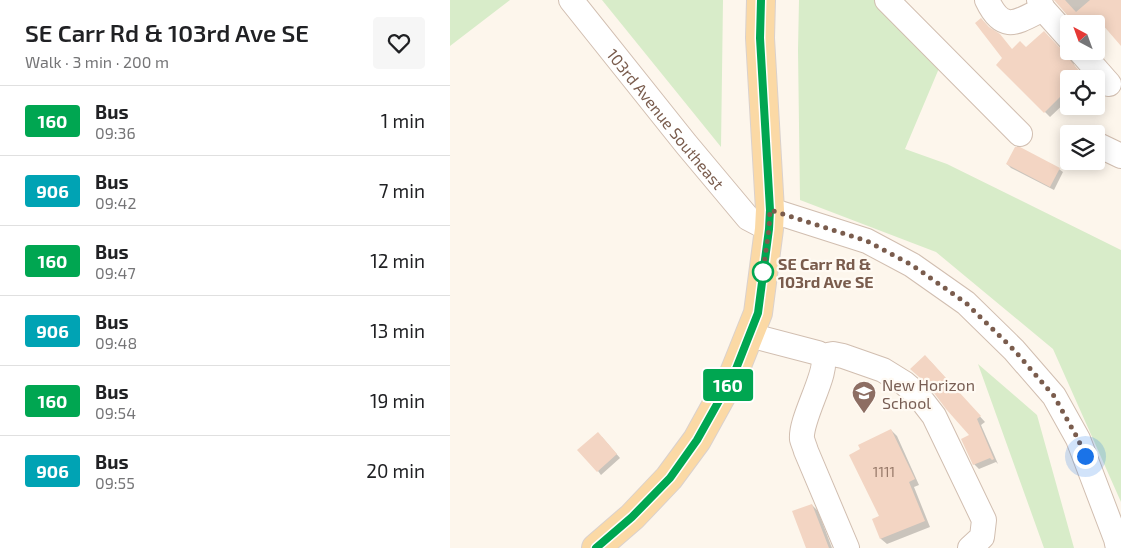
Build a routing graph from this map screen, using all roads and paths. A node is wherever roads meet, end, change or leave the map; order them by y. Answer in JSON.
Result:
{"nodes":[{"id":1,"x":572,"y":0,"type":"edge"},
{"id":2,"x":761,"y":0,"type":"edge"},
{"id":3,"x":887,"y":0,"type":"edge"},
{"id":4,"x":987,"y":0,"type":"edge"},
{"id":5,"x":1041,"y":4,"type":"edge"},
{"id":6,"x":1060,"y":27,"type":"edge"},
{"id":7,"x":1088,"y":60,"type":"edge"},
{"id":8,"x":1109,"y":84,"type":"dead end"},
{"id":9,"x":1020,"y":134,"type":"dead end"},
{"id":10,"x":1105,"y":148,"type":"edge"},
{"id":11,"x":1121,"y":156,"type":"edge"},
{"id":12,"x":770,"y":219,"type":"junction"},
{"id":13,"x":749,"y":335,"type":"junction"},
{"id":14,"x":822,"y":356,"type":"junction"},
{"id":15,"x":596,"y":548,"type":"edge"},
{"id":16,"x":847,"y":548,"type":"edge"},
{"id":17,"x":970,"y":548,"type":"edge"},
{"id":18,"x":1118,"y":548,"type":"edge"}],
"edges":[{"from":1,"to":12,"type":"street","name":"103rd Avenue Southeast"},
{"from":2,"to":12,"type":"main road"},
{"from":3,"to":9,"type":"street"},
{"from":4,"to":5,"type":"street"},
{"from":5,"to":6,"type":"street"},
{"from":7,"to":8,"type":"street"},
{"from":10,"to":11,"type":"street"},
{"from":12,"to":13,"type":"main road"},
{"from":12,"to":18,"type":"street","name":"103rd Avenue Southeast"},
{"from":13,"to":14,"type":"street"},
{"from":13,"to":15,"type":"main road"},
{"from":14,"to":16,"type":"street"},
{"from":14,"to":17,"type":"street"}]}
